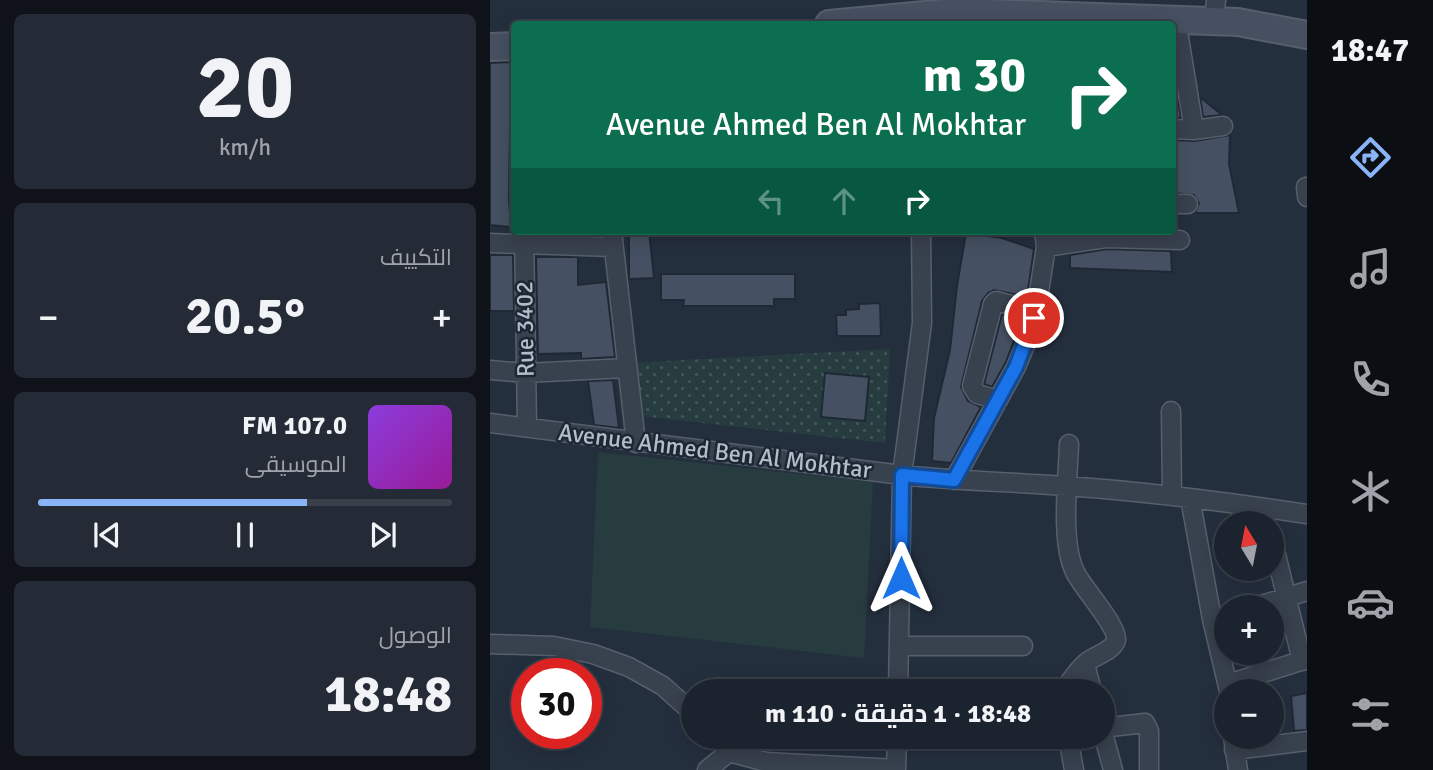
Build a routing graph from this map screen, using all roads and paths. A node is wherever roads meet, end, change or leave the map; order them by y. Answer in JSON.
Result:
{"nodes":[{"id":1,"x":1029,"y":7,"type":"edge"},
{"id":2,"x":1123,"y":9,"type":"edge"},
{"id":3,"x":1215,"y":10,"type":"edge"},
{"id":4,"x":1177,"y":19,"type":"junction"},
{"id":5,"x":921,"y":20,"type":"edge"},
{"id":6,"x":898,"y":21,"type":"edge"},
{"id":7,"x":1307,"y":35,"type":"edge"},
{"id":8,"x":511,"y":46,"type":"edge"},
{"id":9,"x":490,"y":47,"type":"edge"},
{"id":10,"x":1223,"y":126,"type":"dead end"},
{"id":11,"x":1176,"y":130,"type":"edge"},
{"id":12,"x":1194,"y":130,"type":"junction"},
{"id":13,"x":1306,"y":187,"type":"edge"},
{"id":14,"x":1307,"y":197,"type":"edge"},
{"id":15,"x":921,"y":235,"type":"edge"},
{"id":16,"x":1106,"y":235,"type":"edge"},
{"id":17,"x":524,"y":237,"type":"edge"},
{"id":18,"x":612,"y":239,"type":"edge"},
{"id":19,"x":1045,"y":239,"type":"edge"},
{"id":20,"x":1180,"y":240,"type":"dead end"},
{"id":21,"x":490,"y":243,"type":"edge"},
{"id":22,"x":1036,"y":311,"type":"junction"},
{"id":23,"x":627,"y":368,"type":"junction"},
{"id":24,"x":490,"y":370,"type":"edge"},
{"id":25,"x":525,"y":373,"type":"junction"},
{"id":26,"x":998,"y":400,"type":"junction"},
{"id":27,"x":1171,"y":411,"type":"dead end"},
{"id":28,"x":490,"y":424,"type":"edge"},
{"id":29,"x":527,"y":427,"type":"junction"},
{"id":30,"x":636,"y":443,"type":"junction"},
{"id":31,"x":1069,"y":444,"type":"dead end"},
{"id":32,"x":902,"y":475,"type":"junction"},
{"id":33,"x":954,"y":480,"type":"junction"},
{"id":34,"x":1067,"y":486,"type":"junction"},
{"id":35,"x":1181,"y":497,"type":"junction"},
{"id":36,"x":1245,"y":511,"type":"edge"},
{"id":37,"x":1307,"y":514,"type":"edge"},
{"id":38,"x":1284,"y":516,"type":"edge"},
{"id":39,"x":1282,"y":581,"type":"edge"},
{"id":40,"x":1307,"y":591,"type":"edge"},
{"id":41,"x":1286,"y":599,"type":"junction"},
{"id":42,"x":1214,"y":601,"type":"edge"},
{"id":43,"x":490,"y":644,"type":"edge"},
{"id":44,"x":901,"y":646,"type":"junction"},
{"id":45,"x":1023,"y":646,"type":"dead end"},
{"id":46,"x":1305,"y":660,"type":"edge"},
{"id":47,"x":1085,"y":664,"type":"junction"},
{"id":48,"x":899,"y":679,"type":"edge"},
{"id":49,"x":1073,"y":679,"type":"edge"},
{"id":50,"x":1089,"y":679,"type":"edge"},
{"id":51,"x":1253,"y":679,"type":"edge"},
{"id":52,"x":681,"y":702,"type":"edge"},
{"id":53,"x":1115,"y":727,"type":"edge"},
{"id":54,"x":1307,"y":741,"type":"edge"},
{"id":55,"x":727,"y":749,"type":"edge"},
{"id":56,"x":897,"y":749,"type":"edge"},
{"id":57,"x":1070,"y":749,"type":"edge"},
{"id":58,"x":1107,"y":749,"type":"edge"},
{"id":59,"x":729,"y":752,"type":"junction"},
{"id":60,"x":1233,"y":759,"type":"edge"},
{"id":61,"x":767,"y":766,"type":"edge"},
{"id":62,"x":707,"y":770,"type":"edge"},
{"id":63,"x":896,"y":770,"type":"edge"},
{"id":64,"x":1074,"y":770,"type":"edge"},
{"id":65,"x":1113,"y":770,"type":"edge"},
{"id":66,"x":1149,"y":770,"type":"edge"}],
"edges":[{"from":1,"to":2,"type":"street"},
{"from":1,"to":5,"type":"street"},
{"from":2,"to":4,"type":"street"},
{"from":3,"to":4,"type":"street"},
{"from":3,"to":7,"type":"street"},
{"from":4,"to":12,"type":"street"},
{"from":5,"to":6,"type":"street"},
{"from":8,"to":9,"type":"street"},
{"from":10,"to":12,"type":"street"},
{"from":11,"to":12,"type":"street"},
{"from":13,"to":14,"type":"street"},
{"from":15,"to":32,"type":"street"},
{"from":16,"to":19,"type":"street"},
{"from":16,"to":20,"type":"street"},
{"from":17,"to":18,"type":"street"},
{"from":17,"to":21,"type":"street"},
{"from":17,"to":25,"type":"street","name":"Rue 3402"},
{"from":18,"to":23,"type":"street"},
{"from":19,"to":22,"type":"street"},
{"from":22,"to":26,"type":"street"},
{"from":22,"to":26,"type":"street"},
{"from":23,"to":25,"type":"street"},
{"from":23,"to":30,"type":"street"},
{"from":24,"to":25,"type":"street"},
{"from":25,"to":29,"type":"street","name":"Rue 3402"},
{"from":26,"to":33,"type":"street"},
{"from":27,"to":35,"type":"street"},
{"from":28,"to":29,"type":"street","name":"Avenue Ahmed Ben Al Mokhtar"},
{"from":29,"to":30,"type":"street","name":"Avenue Ahmed Ben Al Mokhtar"},
{"from":30,"to":32,"type":"street","name":"Avenue Ahmed Ben Al Mokhtar"},
{"from":31,"to":34,"type":"street"},
{"from":32,"to":33,"type":"street","name":"Avenue Ahmed Ben Al Mokhtar"},
{"from":32,"to":44,"type":"street"},
{"from":33,"to":34,"type":"street","name":"Avenue Ahmed Ben Al Mokhtar"},
{"from":34,"to":35,"type":"street","name":"Avenue Ahmed Ben Al Mokhtar"},
{"from":34,"to":47,"type":"street"},
{"from":35,"to":36,"type":"street","name":"Avenue Ahmed Ben Al Mokhtar"},
{"from":35,"to":42,"type":"street"},
{"from":37,"to":38,"type":"street","name":"Avenue Ahmed Ben Al Mokhtar"},
{"from":39,"to":41,"type":"street"},
{"from":40,"to":41,"type":"street"},
{"from":41,"to":46,"type":"street"},
{"from":43,"to":52,"type":"street"},
{"from":44,"to":45,"type":"street"},
{"from":44,"to":48,"type":"street"},
{"from":46,"to":51,"type":"street"},
{"from":47,"to":49,"type":"street"},
{"from":47,"to":50,"type":"street"},
{"from":53,"to":66,"type":"street"},
{"from":54,"to":60,"type":"street"},
{"from":55,"to":59,"type":"street"},
{"from":56,"to":63,"type":"street"},
{"from":57,"to":64,"type":"street"},
{"from":58,"to":65,"type":"street"},
{"from":59,"to":61,"type":"street"},
{"from":59,"to":62,"type":"street"},
{"from":61,"to":63,"type":"street"}]}
